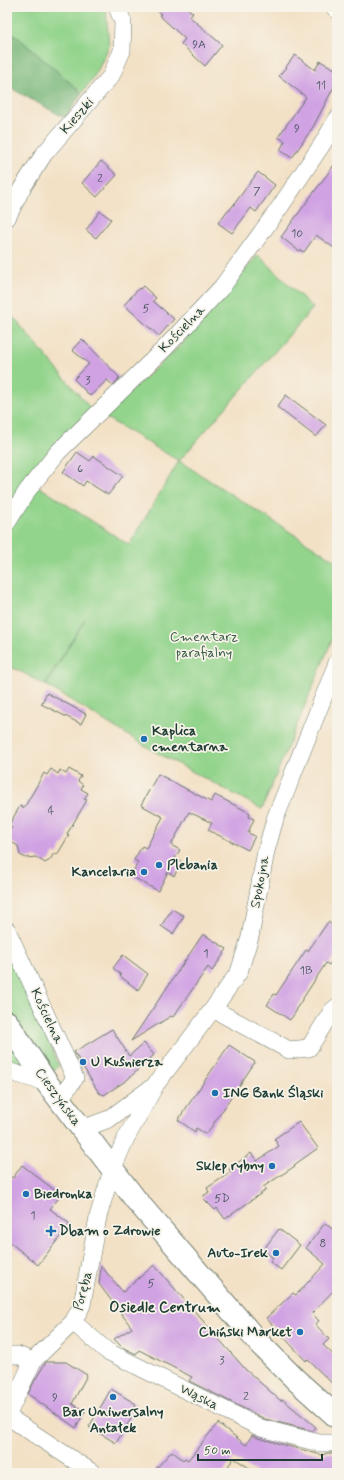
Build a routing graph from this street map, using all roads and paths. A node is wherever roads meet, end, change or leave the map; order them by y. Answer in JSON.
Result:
{"nodes":[{"id":1,"x":117,"y":7,"type":"edge"},
{"id":2,"x":334,"y":7,"type":"edge"},
{"id":3,"x":337,"y":10,"type":"edge"},
{"id":4,"x":337,"y":119,"type":"edge"},
{"id":5,"x":7,"y":218,"type":"edge"},
{"id":6,"x":7,"y":523,"type":"edge"},
{"id":7,"x":337,"y":663,"type":"edge"},
{"id":8,"x":7,"y":930,"type":"edge"},
{"id":9,"x":337,"y":1006,"type":"edge"},
{"id":10,"x":213,"y":1009,"type":"junction"},
{"id":11,"x":7,"y":1022,"type":"edge"},
{"id":12,"x":7,"y":1071,"type":"edge"},
{"id":13,"x":47,"y":1083,"type":"junction"},
{"id":14,"x":156,"y":1084,"type":"junction"},
{"id":15,"x":59,"y":1100,"type":"junction"},
{"id":16,"x":82,"y":1129,"type":"junction"},
{"id":17,"x":112,"y":1170,"type":"junction"},
{"id":18,"x":73,"y":1322,"type":"junction"},
{"id":19,"x":7,"y":1355,"type":"edge"},
{"id":20,"x":33,"y":1361,"type":"junction"},
{"id":21,"x":7,"y":1416,"type":"edge"},
{"id":22,"x":337,"y":1417,"type":"edge"},
{"id":23,"x":337,"y":1443,"type":"edge"},
{"id":24,"x":94,"y":1473,"type":"edge"}],
"edges":[{"from":1,"to":5,"type":"street","name":"Kieszki"},
{"from":2,"to":3,"type":"street"},
{"from":4,"to":6,"type":"street","name":"Kościelna"},
{"from":7,"to":10,"type":"street","name":"Spokojna"},
{"from":8,"to":15,"type":"street","name":"Kościelna"},
{"from":9,"to":10,"type":"street"},
{"from":10,"to":14,"type":"street","name":"Spokojna"},
{"from":11,"to":13,"type":"street","name":"Cieszyńska"},
{"from":12,"to":13,"type":"street"},
{"from":13,"to":15,"type":"street","name":"Cieszyńska"},
{"from":14,"to":16,"type":"street","name":"Spokojna"},
{"from":14,"to":17,"type":"street","name":"Spokojna"},
{"from":15,"to":16,"type":"street","name":"Cieszyńska"},
{"from":16,"to":17,"type":"street","name":"Cieszyńska"},
{"from":17,"to":18,"type":"street","name":"Poręba"},
{"from":17,"to":22,"type":"street","name":"Cieszyńska"},
{"from":18,"to":20,"type":"street","name":"Poręba"},
{"from":18,"to":23,"type":"street","name":"Wąska"},
{"from":19,"to":20,"type":"street"},
{"from":20,"to":21,"type":"street","name":"Poręba"},
{"from":21,"to":24,"type":"street"}]}
